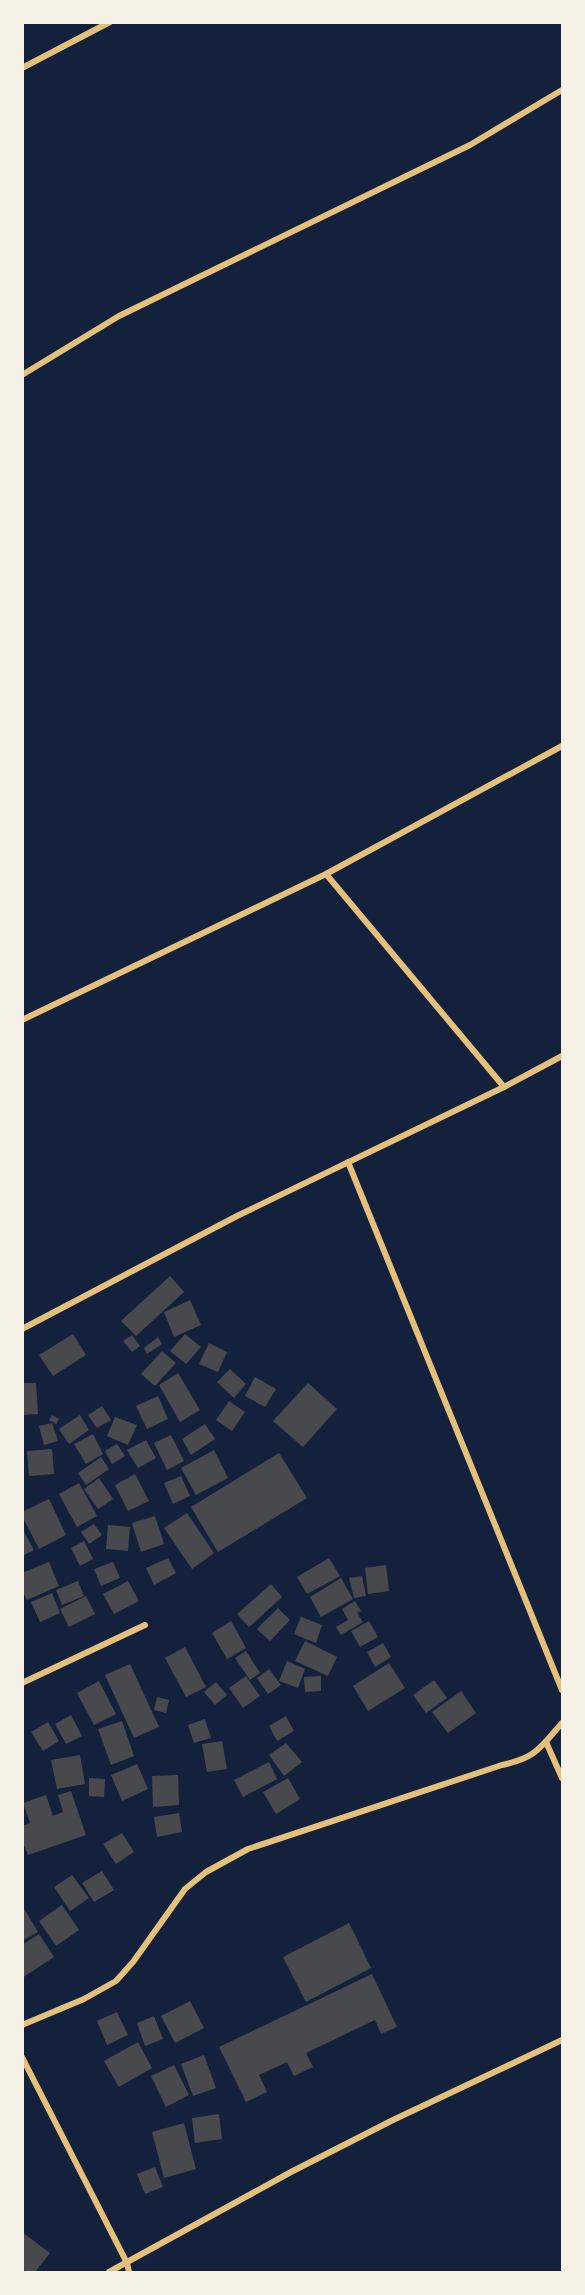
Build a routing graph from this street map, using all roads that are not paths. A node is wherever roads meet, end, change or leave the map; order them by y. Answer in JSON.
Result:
{"nodes":[{"id":1,"x":110,"y":22,"type":"edge"},
{"id":2,"x":22,"y":68,"type":"edge"},
{"id":3,"x":562,"y":90,"type":"edge"},
{"id":4,"x":22,"y":375,"type":"edge"},
{"id":5,"x":562,"y":746,"type":"edge"},
{"id":6,"x":326,"y":874,"type":"junction"},
{"id":7,"x":22,"y":1020,"type":"edge"},
{"id":8,"x":562,"y":1056,"type":"edge"},
{"id":9,"x":504,"y":1087,"type":"junction"},
{"id":10,"x":348,"y":1162,"type":"junction"},
{"id":11,"x":22,"y":1329,"type":"edge"},
{"id":12,"x":145,"y":1625,"type":"dead end"},
{"id":13,"x":22,"y":1683,"type":"edge"},
{"id":14,"x":562,"y":1690,"type":"edge"},
{"id":15,"x":562,"y":1722,"type":"edge"},
{"id":16,"x":546,"y":1742,"type":"junction"},
{"id":17,"x":562,"y":1778,"type":"edge"},
{"id":18,"x":22,"y":2025,"type":"edge"},
{"id":19,"x":562,"y":2040,"type":"edge"},
{"id":20,"x":22,"y":2057,"type":"edge"},
{"id":21,"x":127,"y":2264,"type":"junction"},
{"id":22,"x":109,"y":2272,"type":"edge"},
{"id":23,"x":129,"y":2272,"type":"edge"}],
"edges":[{"from":1,"to":2,"type":"street"},
{"from":3,"to":4,"type":"street"},
{"from":5,"to":6,"type":"street"},
{"from":6,"to":7,"type":"street"},
{"from":6,"to":9,"type":"street"},
{"from":8,"to":9,"type":"street"},
{"from":9,"to":10,"type":"street"},
{"from":10,"to":11,"type":"street"},
{"from":10,"to":14,"type":"street"},
{"from":12,"to":13,"type":"street"},
{"from":15,"to":16,"type":"street"},
{"from":16,"to":17,"type":"street"},
{"from":16,"to":18,"type":"street"},
{"from":19,"to":21,"type":"street"},
{"from":20,"to":21,"type":"street"},
{"from":21,"to":22,"type":"street"},
{"from":21,"to":23,"type":"street"}]}
